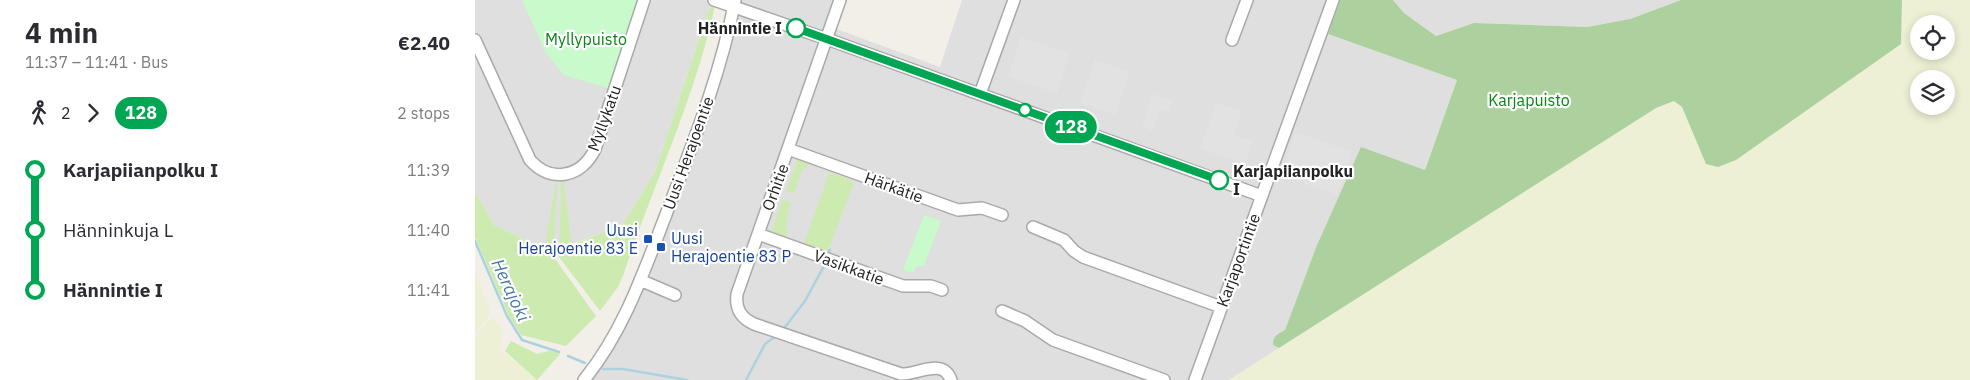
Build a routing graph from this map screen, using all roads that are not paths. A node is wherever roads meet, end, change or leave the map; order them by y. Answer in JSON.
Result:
{"nodes":[{"id":1,"x":644,"y":0,"type":"edge"},
{"id":2,"x":714,"y":0,"type":"edge"},
{"id":3,"x":840,"y":0,"type":"edge"},
{"id":4,"x":1014,"y":0,"type":"edge"},
{"id":5,"x":1247,"y":0,"type":"edge"},
{"id":6,"x":1333,"y":0,"type":"edge"},
{"id":7,"x":735,"y":3,"type":"edge"},
{"id":8,"x":827,"y":39,"type":"junction"},
{"id":9,"x":475,"y":40,"type":"edge"},
{"id":10,"x":1232,"y":40,"type":"dead end"},
{"id":11,"x":980,"y":94,"type":"junction"},
{"id":12,"x":788,"y":149,"type":"junction"},
{"id":13,"x":1262,"y":196,"type":"junction"},
{"id":14,"x":1002,"y":215,"type":"dead end"},
{"id":15,"x":1033,"y":227,"type":"dead end"},
{"id":16,"x":758,"y":234,"type":"junction"},
{"id":17,"x":640,"y":280,"type":"junction"},
{"id":18,"x":942,"y":290,"type":"dead end"},
{"id":19,"x":675,"y":295,"type":"dead end"},
{"id":20,"x":1221,"y":306,"type":"junction"},
{"id":21,"x":1002,"y":312,"type":"dead end"},
{"id":22,"x":904,"y":377,"type":"edge"},
{"id":23,"x":584,"y":380,"type":"edge"},
{"id":24,"x":951,"y":380,"type":"edge"},
{"id":25,"x":1164,"y":380,"type":"edge"},
{"id":26,"x":1195,"y":380,"type":"edge"}],
"edges":[{"from":1,"to":9,"type":"street","name":"Myllykatu"},
{"from":2,"to":7,"type":"street"},
{"from":3,"to":8,"type":"street","name":"Orhitie"},
{"from":4,"to":11,"type":"street"},
{"from":5,"to":10,"type":"street"},
{"from":6,"to":13,"type":"street","name":"Karjaportintie"},
{"from":7,"to":8,"type":"street"},
{"from":7,"to":17,"type":"street","name":"Uusi Herajoentie"},
{"from":8,"to":11,"type":"street"},
{"from":8,"to":12,"type":"street","name":"Orhitie"},
{"from":11,"to":13,"type":"street"},
{"from":12,"to":14,"type":"street","name":"Härkätie"},
{"from":12,"to":16,"type":"street","name":"Orhitie"},
{"from":13,"to":20,"type":"street","name":"Karjaportintie"},
{"from":15,"to":20,"type":"street"},
{"from":16,"to":18,"type":"street","name":"Vasikkatie"},
{"from":16,"to":22,"type":"street","name":"Orhitie"},
{"from":17,"to":19,"type":"street"},
{"from":17,"to":23,"type":"street","name":"Uusi Herajoentie"},
{"from":20,"to":26,"type":"street","name":"Karjaportintie"},
{"from":21,"to":25,"type":"street"},
{"from":22,"to":24,"type":"street","name":"Orhitie"}]}
